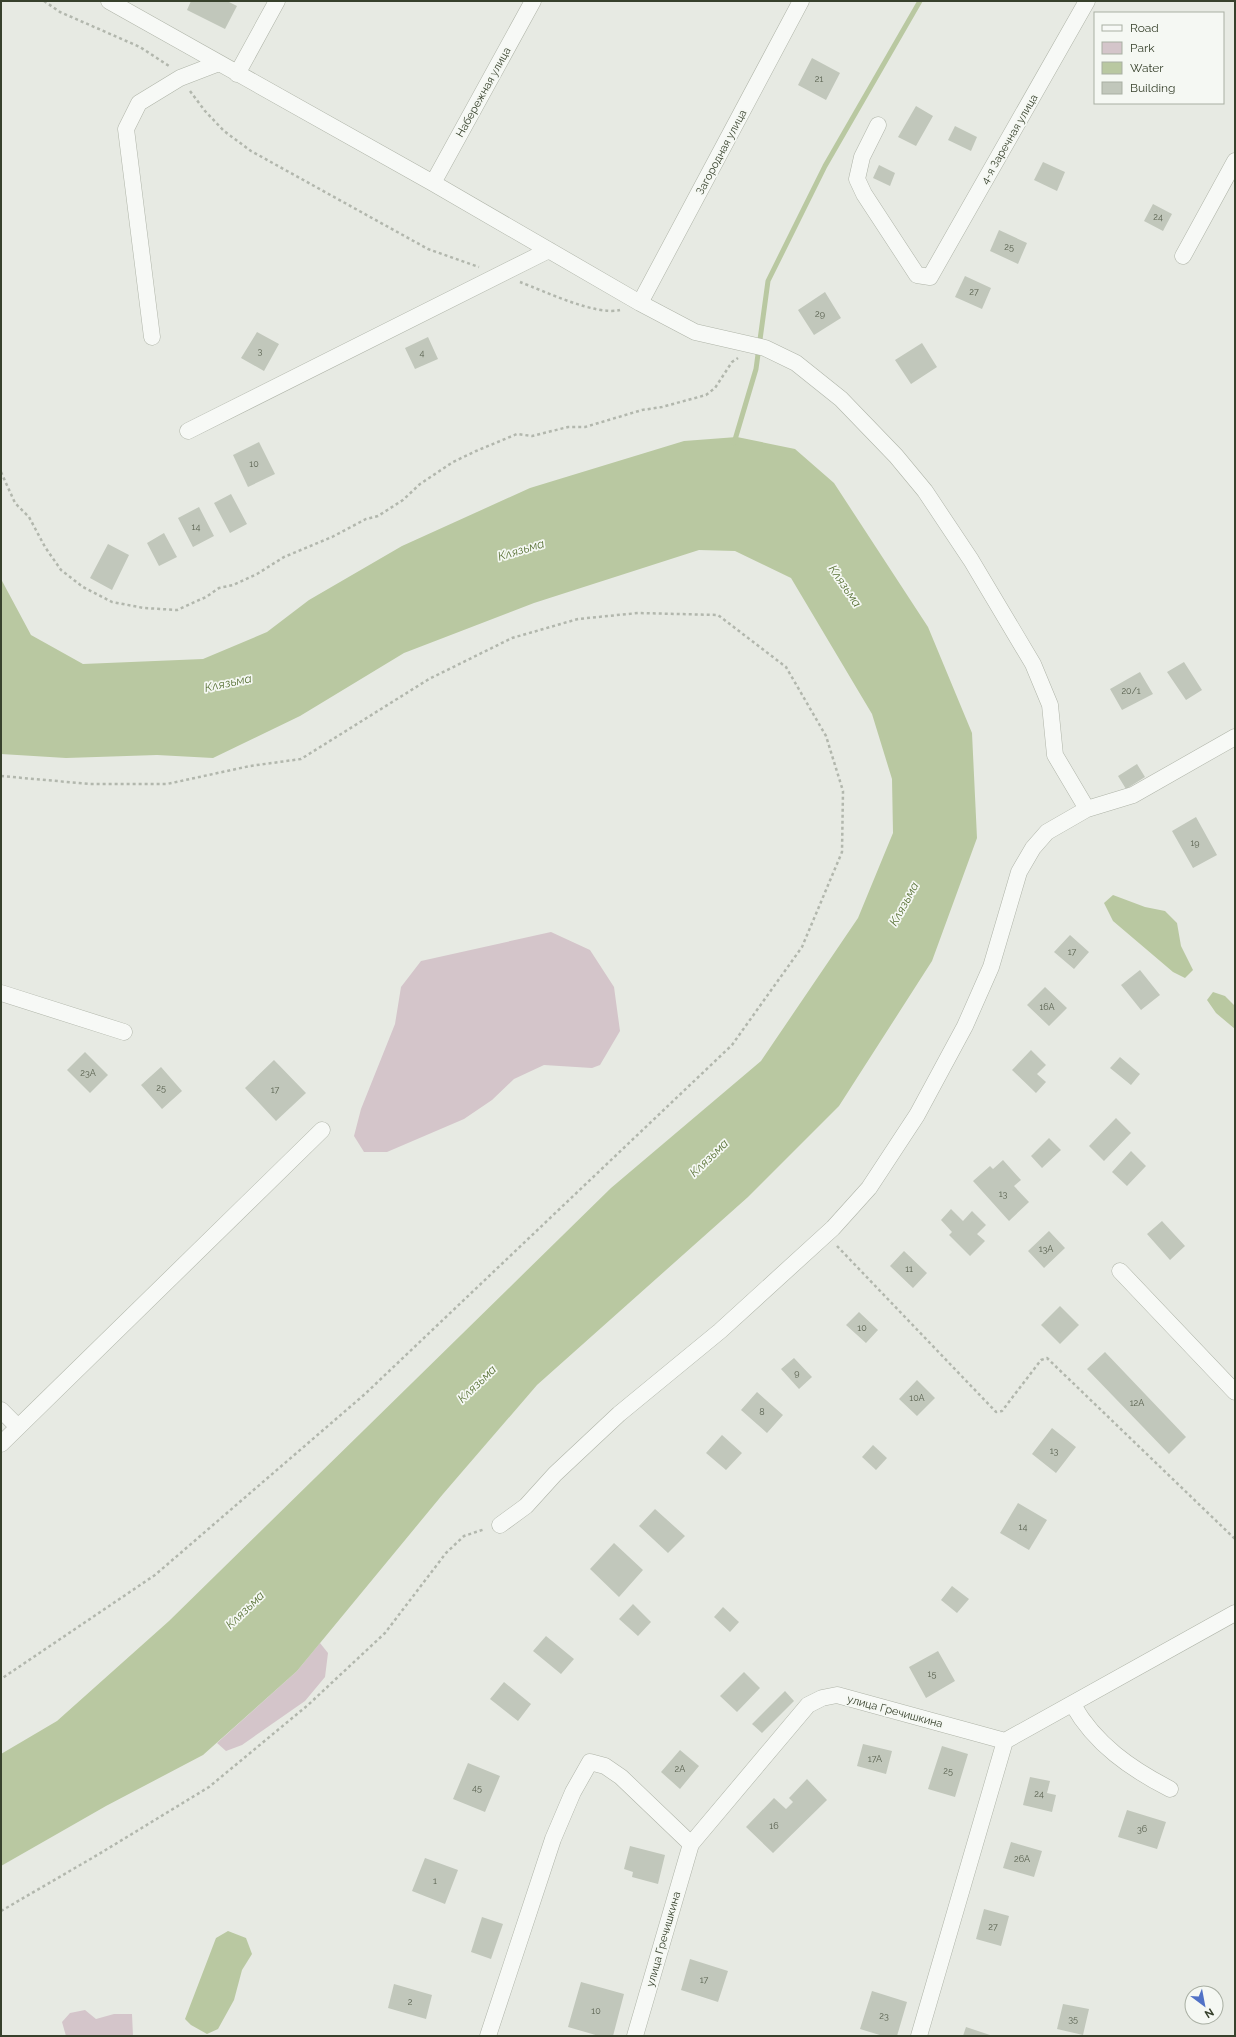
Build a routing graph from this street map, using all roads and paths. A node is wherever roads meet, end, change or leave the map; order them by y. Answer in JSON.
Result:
{"nodes":[{"id":1,"x":44,"y":1,"type":"edge"},
{"id":2,"x":110,"y":1,"type":"edge"},
{"id":3,"x":277,"y":1,"type":"edge"},
{"id":4,"x":533,"y":1,"type":"edge"},
{"id":5,"x":801,"y":1,"type":"edge"},
{"id":6,"x":1087,"y":1,"type":"edge"},
{"id":7,"x":219,"y":63,"type":"junction"},
{"id":8,"x":237,"y":74,"type":"junction"},
{"id":9,"x":180,"y":78,"type":"junction"},
{"id":10,"x":878,"y":125,"type":"dead end"},
{"id":11,"x":1235,"y":161,"type":"edge"},
{"id":12,"x":433,"y":183,"type":"junction"},
{"id":13,"x":549,"y":250,"type":"junction"},
{"id":14,"x":1183,"y":256,"type":"dead end"},
{"id":15,"x":499,"y":275,"type":"junction"},
{"id":16,"x":640,"y":303,"type":"junction"},
{"id":17,"x":152,"y":337,"type":"dead end"},
{"id":18,"x":760,"y":346,"type":"junction"},
{"id":19,"x":188,"y":431,"type":"dead end"},
{"id":20,"x":1,"y":472,"type":"edge"},
{"id":21,"x":1235,"y":737,"type":"edge"},
{"id":22,"x":1,"y":776,"type":"edge"},
{"id":23,"x":1087,"y":810,"type":"junction"},
{"id":24,"x":1,"y":993,"type":"edge"},
{"id":25,"x":124,"y":1032,"type":"dead end"},
{"id":26,"x":322,"y":1130,"type":"dead end"},
{"id":27,"x":826,"y":1234,"type":"junction"},
{"id":28,"x":1120,"y":1271,"type":"dead end"},
{"id":29,"x":1235,"y":1392,"type":"edge"},
{"id":30,"x":1,"y":1410,"type":"edge"},
{"id":31,"x":18,"y":1427,"type":"junction"},
{"id":32,"x":1,"y":1444,"type":"edge"},
{"id":33,"x":500,"y":1525,"type":"joint"},
{"id":34,"x":1235,"y":1539,"type":"edge"},
{"id":35,"x":1235,"y":1613,"type":"edge"},
{"id":36,"x":1,"y":1679,"type":"edge"},
{"id":37,"x":1073,"y":1705,"type":"junction"},
{"id":38,"x":1005,"y":1741,"type":"junction"},
{"id":39,"x":1170,"y":1789,"type":"dead end"},
{"id":40,"x":691,"y":1844,"type":"junction"},
{"id":41,"x":1,"y":1911,"type":"edge"},
{"id":42,"x":488,"y":2036,"type":"edge"},
{"id":43,"x":635,"y":2036,"type":"edge"},
{"id":44,"x":919,"y":2036,"type":"edge"}],
"edges":[{"from":1,"to":9,"type":"path"},
{"from":2,"to":7,"type":"street"},
{"from":3,"to":8,"type":"street"},
{"from":4,"to":12,"type":"street","name":"Набережная улица"},
{"from":5,"to":16,"type":"street","name":"Загородная улица"},
{"from":6,"to":10,"type":"street","name":"4-я Заречная улица"},
{"from":7,"to":8,"type":"street"},
{"from":7,"to":9,"type":"street"},
{"from":8,"to":12,"type":"street"},
{"from":9,"to":15,"type":"path"},
{"from":9,"to":17,"type":"street"},
{"from":11,"to":14,"type":"street"},
{"from":12,"to":13,"type":"street"},
{"from":13,"to":15,"type":"street"},
{"from":13,"to":16,"type":"street"},
{"from":15,"to":16,"type":"path"},
{"from":15,"to":19,"type":"street"},
{"from":16,"to":18,"type":"street"},
{"from":18,"to":20,"type":"path"},
{"from":18,"to":23,"type":"street"},
{"from":21,"to":23,"type":"street"},
{"from":22,"to":36,"type":"path"},
{"from":23,"to":27,"type":"street"},
{"from":24,"to":25,"type":"street"},
{"from":26,"to":31,"type":"street"},
{"from":27,"to":33,"type":"street"},
{"from":27,"to":34,"type":"path"},
{"from":28,"to":29,"type":"street"},
{"from":30,"to":31,"type":"street"},
{"from":31,"to":32,"type":"street"},
{"from":33,"to":41,"type":"path"},
{"from":35,"to":37,"type":"street"},
{"from":37,"to":38,"type":"street"},
{"from":37,"to":39,"type":"street"},
{"from":38,"to":40,"type":"street","name":"улица Гречишкина"},
{"from":38,"to":44,"type":"street"},
{"from":40,"to":42,"type":"street"},
{"from":40,"to":43,"type":"street","name":"улица Гречишкина"}]}
